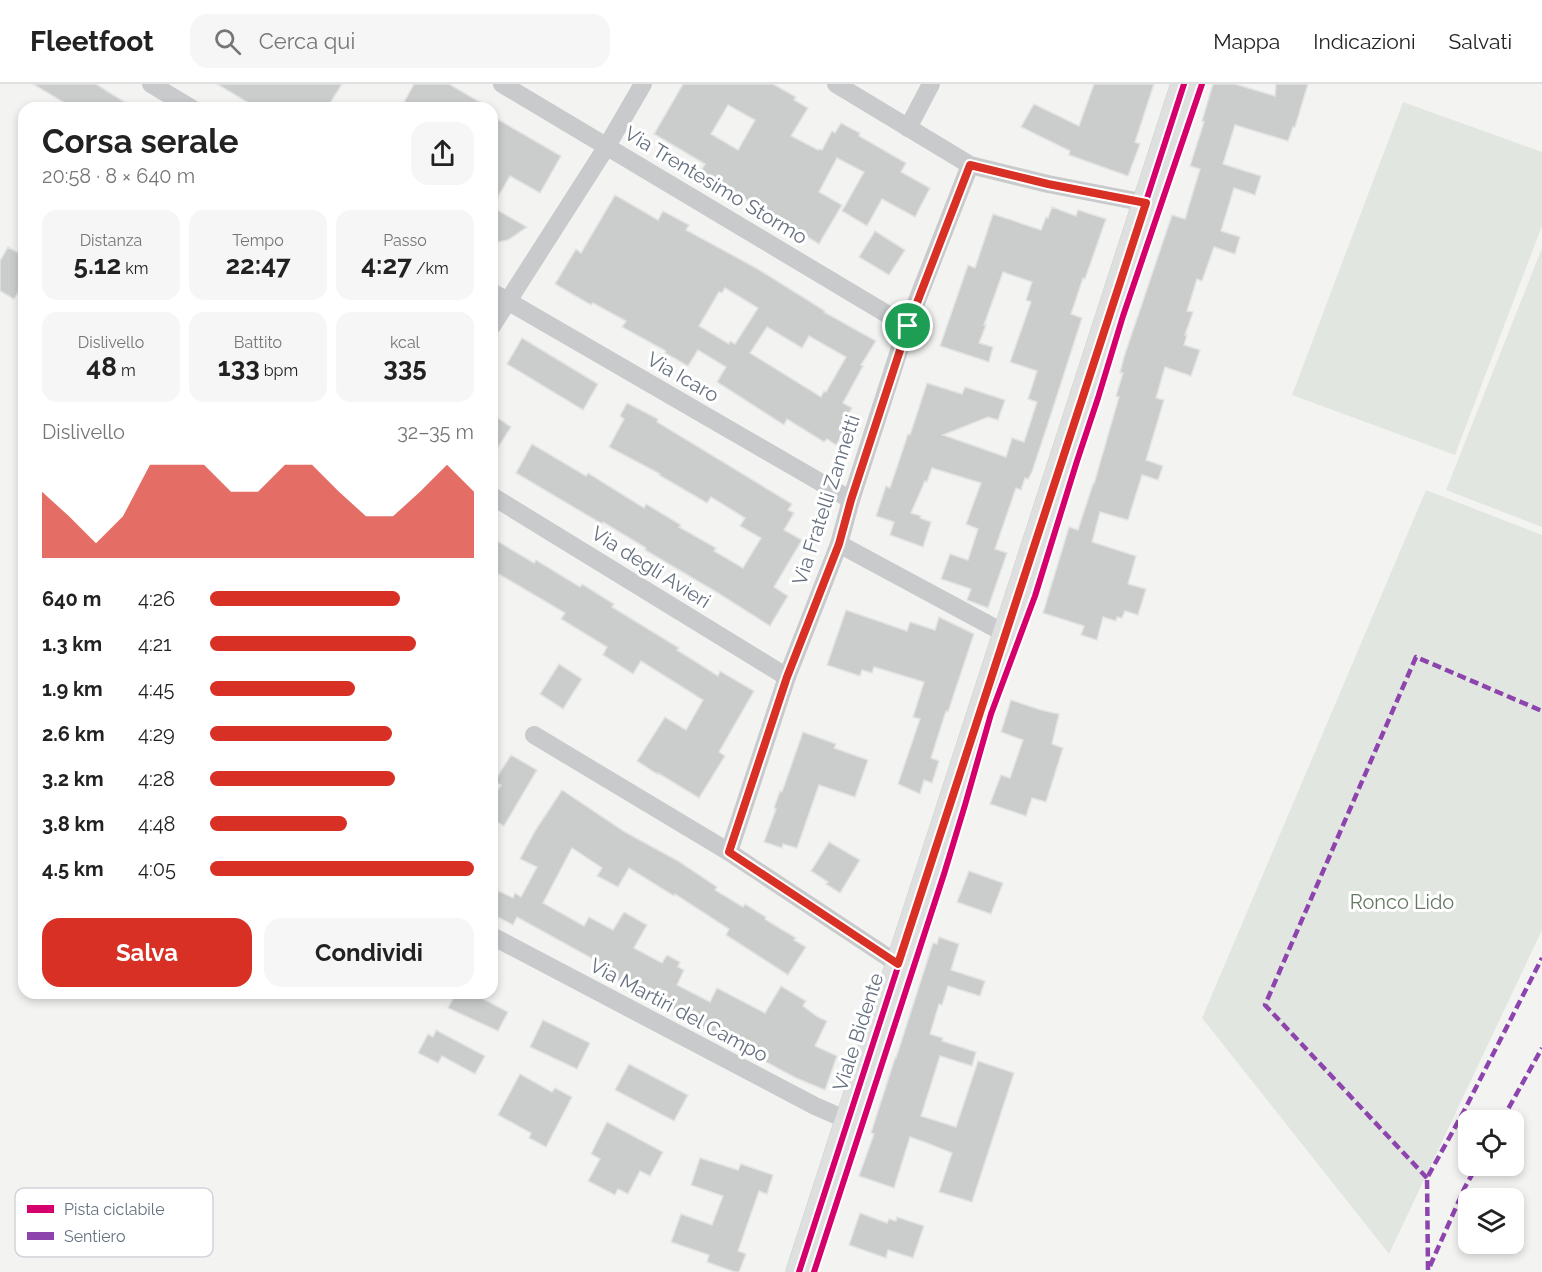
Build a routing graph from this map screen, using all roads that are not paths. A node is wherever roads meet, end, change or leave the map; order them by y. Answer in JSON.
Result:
{"nodes":[{"id":1,"x":152,"y":84,"type":"edge"},
{"id":2,"x":502,"y":84,"type":"edge"},
{"id":3,"x":643,"y":84,"type":"edge"},
{"id":4,"x":836,"y":84,"type":"edge"},
{"id":5,"x":931,"y":84,"type":"edge"},
{"id":6,"x":1184,"y":84,"type":"edge"},
{"id":7,"x":181,"y":102,"type":"edge"},
{"id":8,"x":908,"y":128,"type":"junction"},
{"id":9,"x":607,"y":146,"type":"junction"},
{"id":10,"x":970,"y":165,"type":"junction"},
{"id":11,"x":1146,"y":203,"type":"junction"},
{"id":12,"x":500,"y":296,"type":"edge"},
{"id":13,"x":908,"y":326,"type":"junction"},
{"id":14,"x":498,"y":500,"type":"edge"},
{"id":15,"x":851,"y":500,"type":"junction"},
{"id":16,"x":839,"y":544,"type":"junction"},
{"id":17,"x":1006,"y":634,"type":"junction"},
{"id":18,"x":787,"y":677,"type":"junction"},
{"id":19,"x":534,"y":735,"type":"dead end"},
{"id":20,"x":729,"y":852,"type":"junction"},
{"id":21,"x":498,"y":939,"type":"edge"},
{"id":22,"x":898,"y":964,"type":"junction"},
{"id":23,"x":848,"y":1120,"type":"junction"},
{"id":24,"x":799,"y":1272,"type":"edge"}],
"edges":[{"from":1,"to":7,"type":"street"},
{"from":2,"to":9,"type":"street","name":"Via Trentesimo Stormo"},
{"from":3,"to":9,"type":"street"},
{"from":4,"to":8,"type":"street"},
{"from":5,"to":8,"type":"street"},
{"from":6,"to":11,"type":"street","name":"Viale Bidente"},
{"from":8,"to":10,"type":"street"},
{"from":9,"to":12,"type":"street"},
{"from":9,"to":13,"type":"street","name":"Via Trentesimo Stormo"},
{"from":10,"to":11,"type":"street"},
{"from":10,"to":13,"type":"street","name":"Via Fratelli Zannetti"},
{"from":11,"to":17,"type":"street","name":"Viale Bidente"},
{"from":12,"to":15,"type":"street","name":"Via Icaro"},
{"from":13,"to":15,"type":"street","name":"Via Fratelli Zannetti"},
{"from":14,"to":18,"type":"street","name":"Via degli Avieri"},
{"from":15,"to":16,"type":"street","name":"Via Fratelli Zannetti"},
{"from":16,"to":17,"type":"street"},
{"from":16,"to":18,"type":"street","name":"Via Fratelli Zannetti"},
{"from":17,"to":22,"type":"street","name":"Viale Bidente"},
{"from":18,"to":20,"type":"street","name":"Via Fratelli Zannetti"},
{"from":19,"to":20,"type":"street"},
{"from":20,"to":22,"type":"street"},
{"from":21,"to":23,"type":"street","name":"Via Martiri del Campo"},
{"from":22,"to":23,"type":"street","name":"Viale Bidente"},
{"from":23,"to":24,"type":"street","name":"Viale Bidente"}]}
